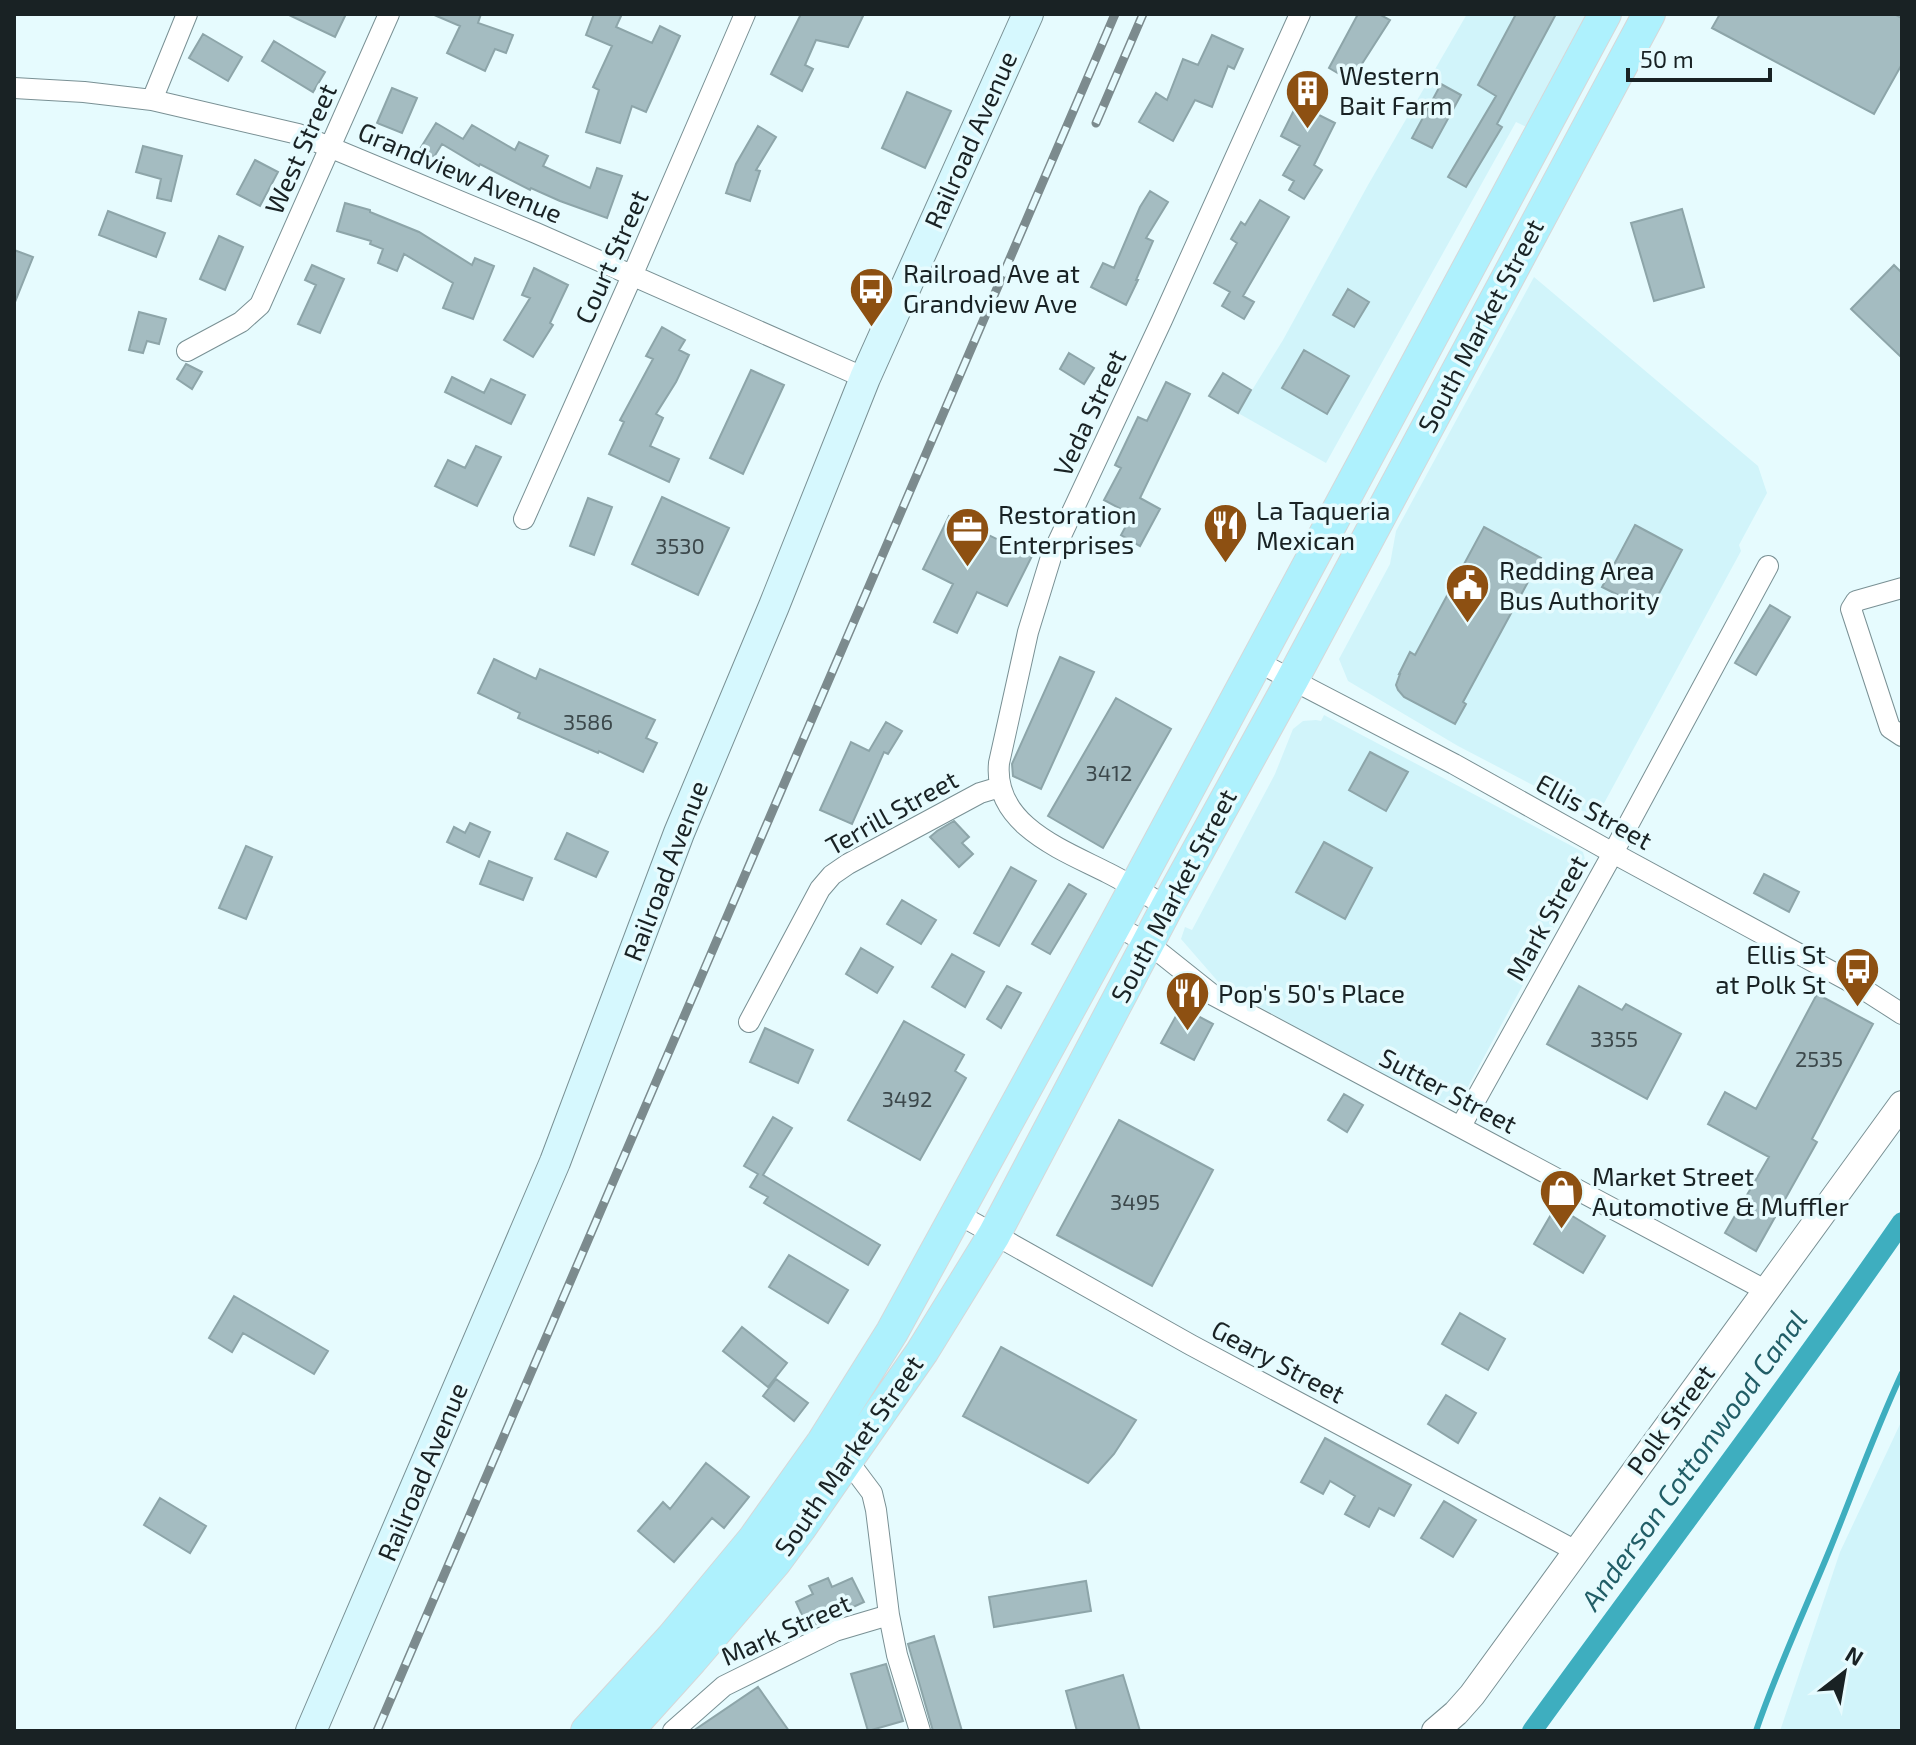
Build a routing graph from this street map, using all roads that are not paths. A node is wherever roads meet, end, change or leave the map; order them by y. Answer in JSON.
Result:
{"nodes":[{"id":1,"x":187,"y":14,"type":"edge"},
{"id":2,"x":389,"y":14,"type":"edge"},
{"id":3,"x":745,"y":14,"type":"edge"},
{"id":4,"x":1028,"y":14,"type":"edge"},
{"id":5,"x":1300,"y":14,"type":"edge"},
{"id":6,"x":1605,"y":14,"type":"edge"},
{"id":7,"x":1649,"y":14,"type":"edge"},
{"id":8,"x":14,"y":88,"type":"edge"},
{"id":9,"x":152,"y":100,"type":"junction"},
{"id":10,"x":332,"y":147,"type":"junction"},
{"id":11,"x":632,"y":276,"type":"junction"},
{"id":12,"x":187,"y":351,"type":"dead end"},
{"id":13,"x":1413,"y":368,"type":"junction"},
{"id":14,"x":865,"y":378,"type":"junction"},
{"id":15,"x":1449,"y":384,"type":"junction"},
{"id":16,"x":524,"y":519,"type":"dead end"},
{"id":17,"x":1768,"y":566,"type":"dead end"},
{"id":18,"x":1902,"y":588,"type":"edge"},
{"id":19,"x":1256,"y":661,"type":"junction"},
{"id":20,"x":1292,"y":680,"type":"junction"},
{"id":21,"x":1902,"y":736,"type":"edge"},
{"id":22,"x":1000,"y":787,"type":"junction"},
{"id":23,"x":1613,"y":853,"type":"junction"},
{"id":24,"x":1134,"y":888,"type":"junction"},
{"id":25,"x":1167,"y":907,"type":"junction"},
{"id":26,"x":1115,"y":925,"type":"junction"},
{"id":27,"x":1149,"y":944,"type":"junction"},
{"id":28,"x":1902,"y":1014,"type":"edge"},
{"id":29,"x":749,"y":1022,"type":"dead end"},
{"id":30,"x":1902,"y":1104,"type":"edge"},
{"id":31,"x":1461,"y":1126,"type":"junction"},
{"id":32,"x":958,"y":1214,"type":"junction"},
{"id":33,"x":994,"y":1235,"type":"junction"},
{"id":34,"x":1765,"y":1290,"type":"junction"},
{"id":35,"x":836,"y":1451,"type":"junction"},
{"id":36,"x":1576,"y":1551,"type":"junction"},
{"id":37,"x":889,"y":1615,"type":"junction"},
{"id":38,"x":311,"y":1731,"type":"edge"},
{"id":39,"x":587,"y":1731,"type":"edge"},
{"id":40,"x":627,"y":1731,"type":"edge"},
{"id":41,"x":673,"y":1731,"type":"edge"},
{"id":42,"x":920,"y":1731,"type":"edge"},
{"id":43,"x":1435,"y":1731,"type":"edge"}],
"edges":[{"from":1,"to":9,"type":"street"},
{"from":2,"to":10,"type":"street","name":"West Street"},
{"from":3,"to":11,"type":"street","name":"Court Street"},
{"from":4,"to":14,"type":"main road","name":"Railroad Avenue"},
{"from":5,"to":22,"type":"street","name":"Veda Street"},
{"from":6,"to":13,"type":"main road","name":"South Market Street"},
{"from":7,"to":15,"type":"main road","name":"South Market Street"},
{"from":8,"to":9,"type":"street","name":"Grandview Avenue"},
{"from":9,"to":10,"type":"street","name":"Grandview Avenue"},
{"from":10,"to":11,"type":"street","name":"Grandview Avenue"},
{"from":10,"to":12,"type":"street","name":"West Street"},
{"from":11,"to":14,"type":"street","name":"Grandview Avenue"},
{"from":11,"to":16,"type":"street","name":"Court Street"},
{"from":13,"to":15,"type":"main road"},
{"from":13,"to":19,"type":"main road","name":"South Market Street"},
{"from":14,"to":38,"type":"main road","name":"Railroad Avenue"},
{"from":15,"to":20,"type":"main road","name":"South Market Street"},
{"from":17,"to":23,"type":"street","name":"Mark Street"},
{"from":18,"to":21,"type":"street"},
{"from":19,"to":20,"type":"street","name":"Ellis Street"},
{"from":19,"to":24,"type":"main road","name":"South Market Street"},
{"from":20,"to":23,"type":"street","name":"Ellis Street"},
{"from":20,"to":25,"type":"main road","name":"South Market Street"},
{"from":22,"to":24,"type":"street"},
{"from":22,"to":29,"type":"street","name":"Terrill Street"},
{"from":23,"to":28,"type":"street","name":"Ellis Street"},
{"from":23,"to":31,"type":"street","name":"Mark Street"},
{"from":24,"to":25,"type":"street"},
{"from":24,"to":26,"type":"main road","name":"South Market Street"},
{"from":25,"to":27,"type":"main road","name":"South Market Street"},
{"from":26,"to":27,"type":"street","name":"Sutter Street"},
{"from":26,"to":32,"type":"main road","name":"South Market Street"},
{"from":27,"to":31,"type":"street","name":"Sutter Street"},
{"from":27,"to":33,"type":"main road","name":"South Market Street"},
{"from":30,"to":34,"type":"street","name":"Polk Street"},
{"from":31,"to":34,"type":"street","name":"Sutter Street"},
{"from":32,"to":33,"type":"street","name":"Geary Street"},
{"from":32,"to":35,"type":"main road","name":"South Market Street"},
{"from":33,"to":35,"type":"main road","name":"South Market Street"},
{"from":33,"to":36,"type":"street","name":"Geary Street"},
{"from":34,"to":36,"type":"street","name":"Polk Street"},
{"from":35,"to":37,"type":"street"},
{"from":35,"to":39,"type":"main road","name":"South Market Street"},
{"from":35,"to":40,"type":"main road","name":"South Market Street"},
{"from":36,"to":43,"type":"street","name":"Polk Street"},
{"from":37,"to":41,"type":"street","name":"Mark Street"},
{"from":37,"to":42,"type":"street"}]}
